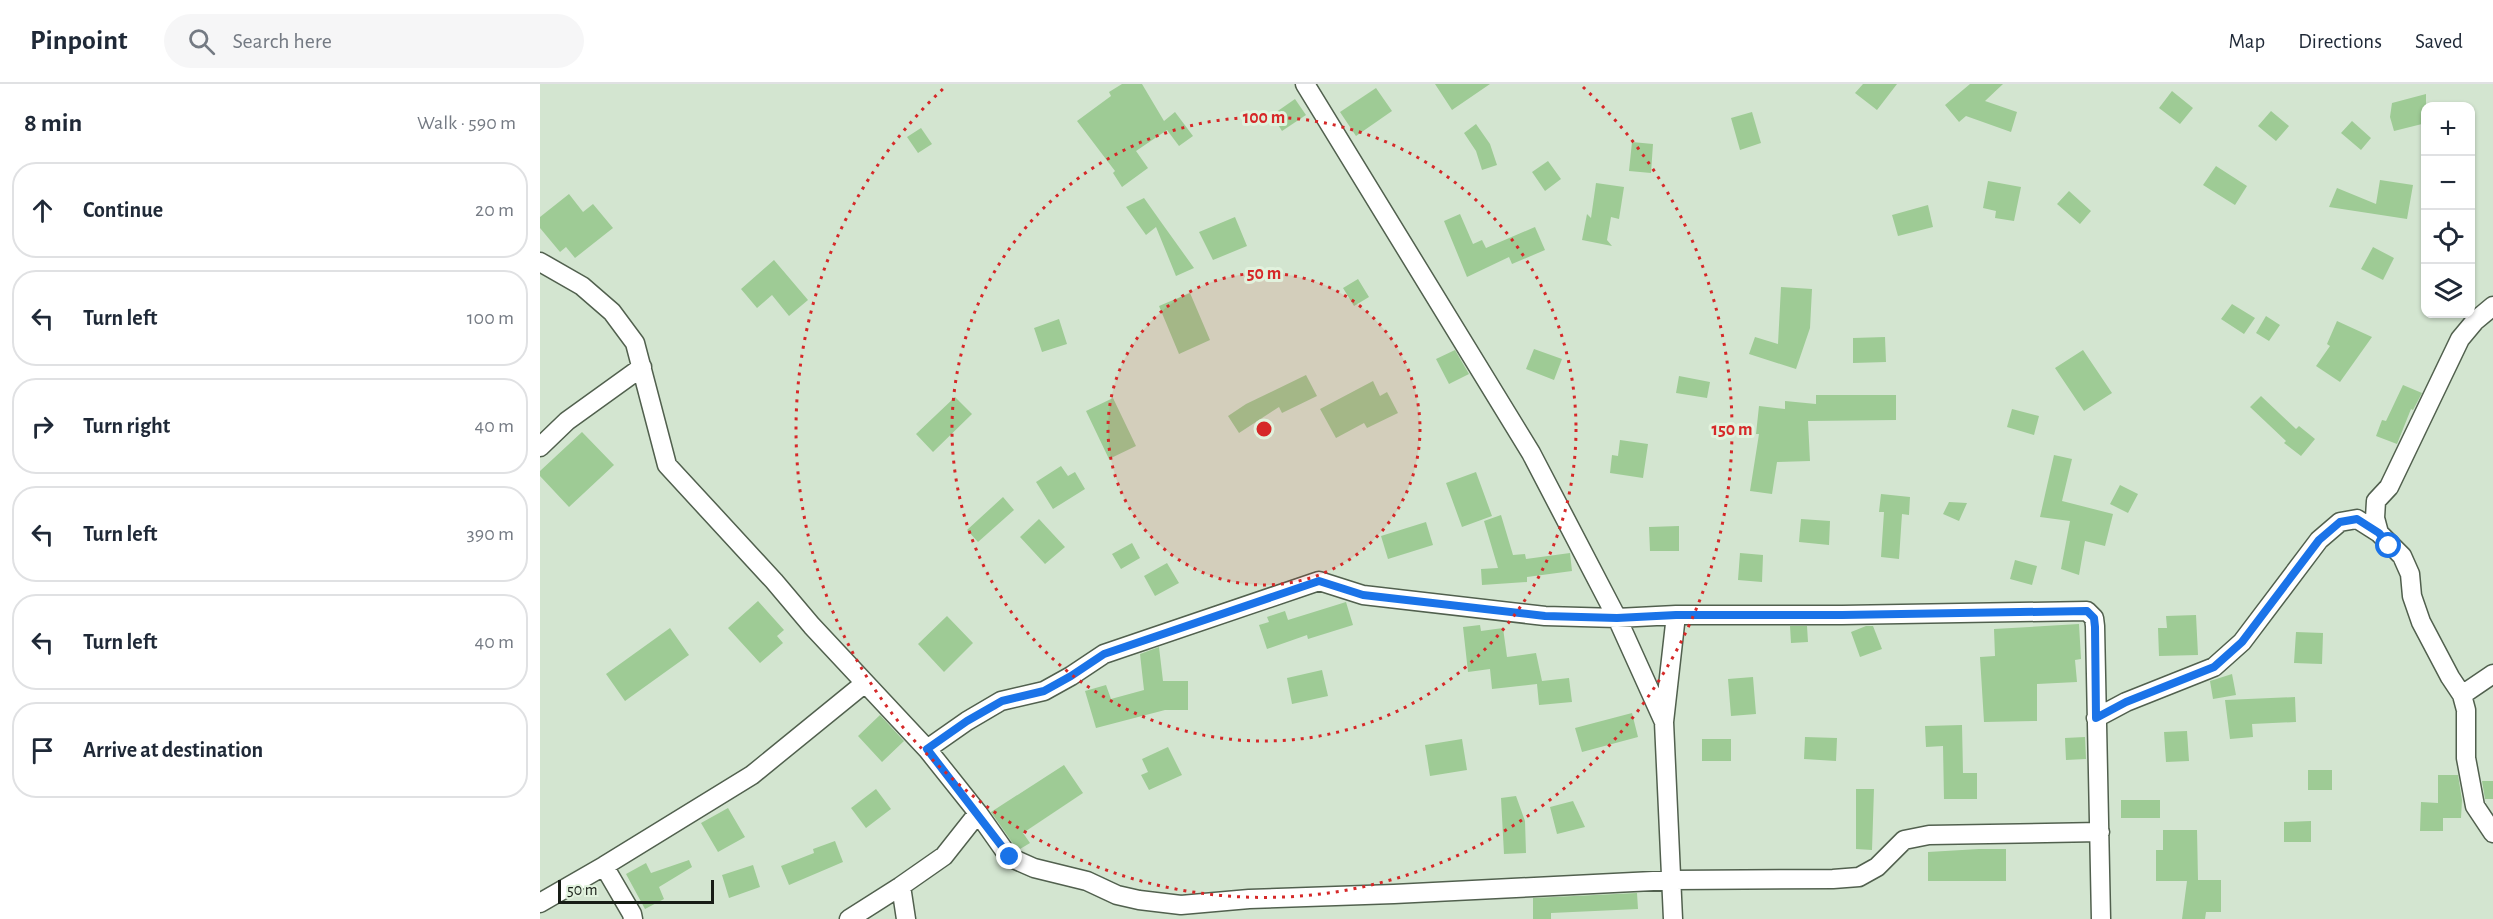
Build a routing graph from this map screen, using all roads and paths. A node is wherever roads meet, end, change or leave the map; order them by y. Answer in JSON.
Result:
{"nodes":[{"id":1,"x":1305,"y":84,"type":"edge"},
{"id":2,"x":540,"y":262,"type":"edge"},
{"id":3,"x":2493,"y":306,"type":"edge"},
{"id":4,"x":642,"y":367,"type":"junction"},
{"id":5,"x":540,"y":447,"type":"edge"},
{"id":6,"x":2379,"y":533,"type":"junction"},
{"id":7,"x":1676,"y":615,"type":"junction"},
{"id":8,"x":1617,"y":618,"type":"junction"},
{"id":9,"x":2493,"y":674,"type":"edge"},
{"id":10,"x":865,"y":683,"type":"junction"},
{"id":11,"x":2463,"y":695,"type":"junction"},
{"id":12,"x":2096,"y":718,"type":"junction"},
{"id":13,"x":1664,"y":722,"type":"junction"},
{"id":14,"x":927,"y":749,"type":"junction"},
{"id":15,"x":978,"y":813,"type":"junction"},
{"id":16,"x":2491,"y":826,"type":"edge"},
{"id":17,"x":2100,"y":832,"type":"junction"},
{"id":18,"x":604,"y":866,"type":"junction"},
{"id":19,"x":1673,"y":880,"type":"junction"},
{"id":20,"x":901,"y":886,"type":"junction"},
{"id":21,"x":540,"y":903,"type":"edge"},
{"id":22,"x":633,"y":919,"type":"edge"},
{"id":23,"x":849,"y":919,"type":"edge"},
{"id":24,"x":906,"y":919,"type":"edge"},
{"id":25,"x":1673,"y":919,"type":"edge"},
{"id":26,"x":2101,"y":919,"type":"edge"}],
"edges":[{"from":1,"to":8,"type":"street"},
{"from":2,"to":4,"type":"street"},
{"from":3,"to":6,"type":"street"},
{"from":4,"to":5,"type":"street"},
{"from":4,"to":10,"type":"street"},
{"from":6,"to":11,"type":"street"},
{"from":6,"to":12,"type":"street"},
{"from":7,"to":8,"type":"street"},
{"from":7,"to":12,"type":"street"},
{"from":7,"to":13,"type":"street"},
{"from":8,"to":13,"type":"street"},
{"from":8,"to":14,"type":"street"},
{"from":9,"to":11,"type":"street"},
{"from":10,"to":14,"type":"street"},
{"from":10,"to":18,"type":"street"},
{"from":11,"to":16,"type":"street"},
{"from":12,"to":17,"type":"street"},
{"from":13,"to":19,"type":"street"},
{"from":14,"to":15,"type":"street"},
{"from":15,"to":19,"type":"street"},
{"from":15,"to":20,"type":"street"},
{"from":17,"to":19,"type":"street"},
{"from":17,"to":26,"type":"street"},
{"from":18,"to":21,"type":"street"},
{"from":18,"to":22,"type":"street"},
{"from":19,"to":25,"type":"street"},
{"from":20,"to":23,"type":"street"},
{"from":20,"to":24,"type":"street"}]}
